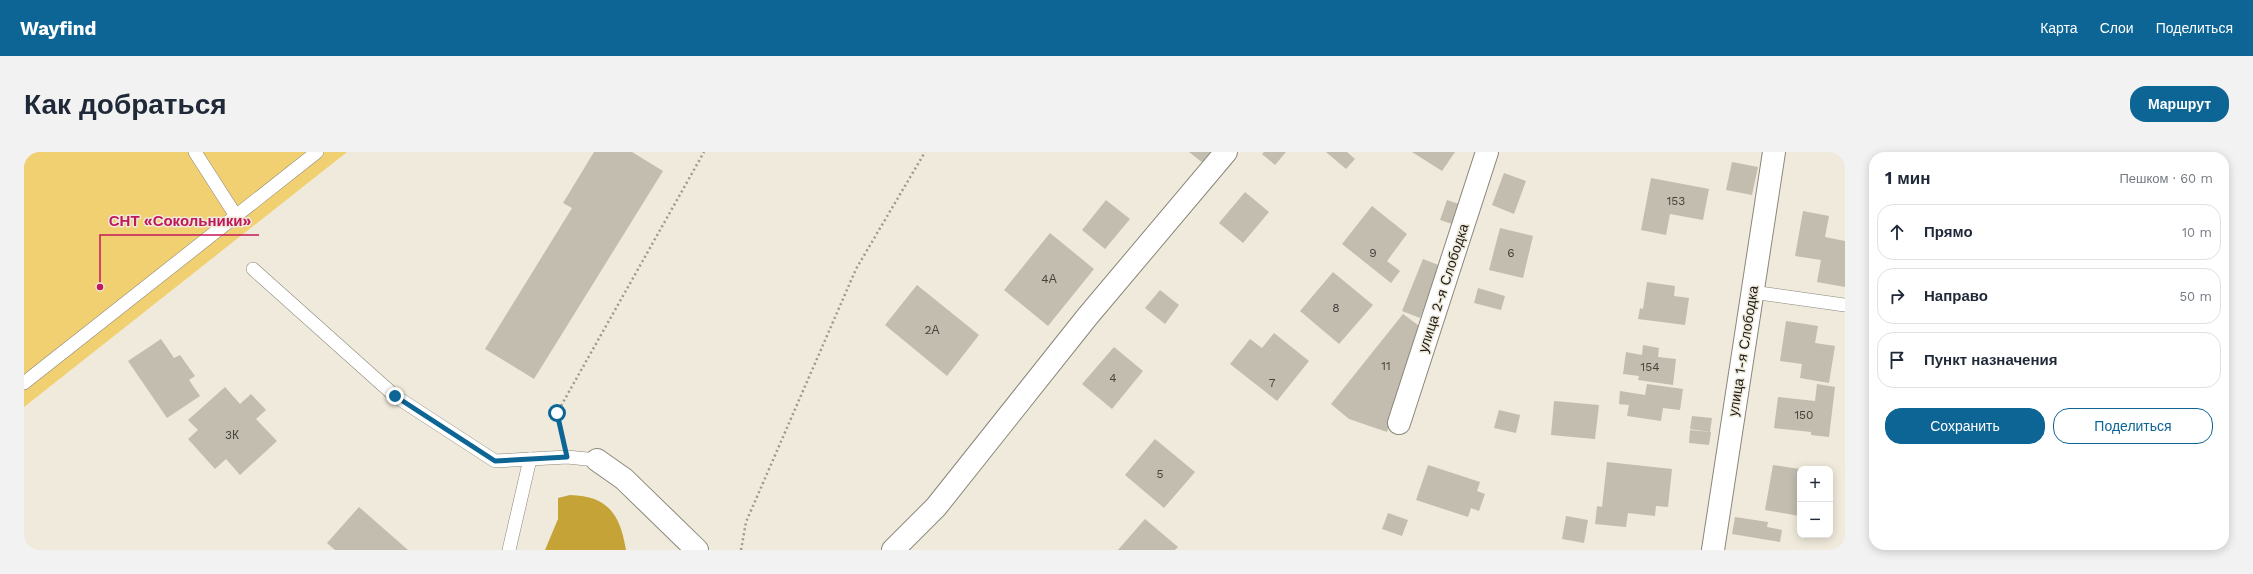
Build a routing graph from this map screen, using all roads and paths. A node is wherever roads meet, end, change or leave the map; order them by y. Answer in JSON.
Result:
{"nodes":[{"id":1,"x":196,"y":152,"type":"edge"},
{"id":2,"x":317,"y":152,"type":"edge"},
{"id":3,"x":704,"y":152,"type":"edge"},
{"id":4,"x":925,"y":152,"type":"edge"},
{"id":5,"x":1226,"y":152,"type":"edge"},
{"id":6,"x":1487,"y":152,"type":"edge"},
{"id":7,"x":1774,"y":152,"type":"edge"},
{"id":8,"x":236,"y":216,"type":"junction"},
{"id":9,"x":253,"y":269,"type":"dead end"},
{"id":10,"x":1752,"y":292,"type":"junction"},
{"id":11,"x":1845,"y":305,"type":"edge"},
{"id":12,"x":24,"y":383,"type":"edge"},
{"id":13,"x":1399,"y":423,"type":"dead end"},
{"id":14,"x":567,"y":457,"type":"junction"},
{"id":15,"x":530,"y":459,"type":"junction"},
{"id":16,"x":597,"y":460,"type":"joint"},
{"id":17,"x":509,"y":550,"type":"edge"},
{"id":18,"x":697,"y":550,"type":"edge"},
{"id":19,"x":741,"y":550,"type":"edge"},
{"id":20,"x":893,"y":550,"type":"edge"},
{"id":21,"x":1713,"y":550,"type":"edge"}],
"edges":[{"from":1,"to":8,"type":"lane"},
{"from":2,"to":8,"type":"lane"},
{"from":3,"to":14,"type":"path"},
{"from":4,"to":19,"type":"path"},
{"from":5,"to":20,"type":"street"},
{"from":6,"to":13,"type":"street","name":"улица 2-я Слободка"},
{"from":7,"to":10,"type":"street","name":"улица 1-я Слободка"},
{"from":8,"to":12,"type":"lane"},
{"from":9,"to":15,"type":"lane"},
{"from":10,"to":11,"type":"lane"},
{"from":10,"to":21,"type":"street","name":"улица 1-я Слободка"},
{"from":14,"to":15,"type":"lane"},
{"from":14,"to":16,"type":"lane"},
{"from":15,"to":17,"type":"lane"},
{"from":16,"to":18,"type":"street"}]}
